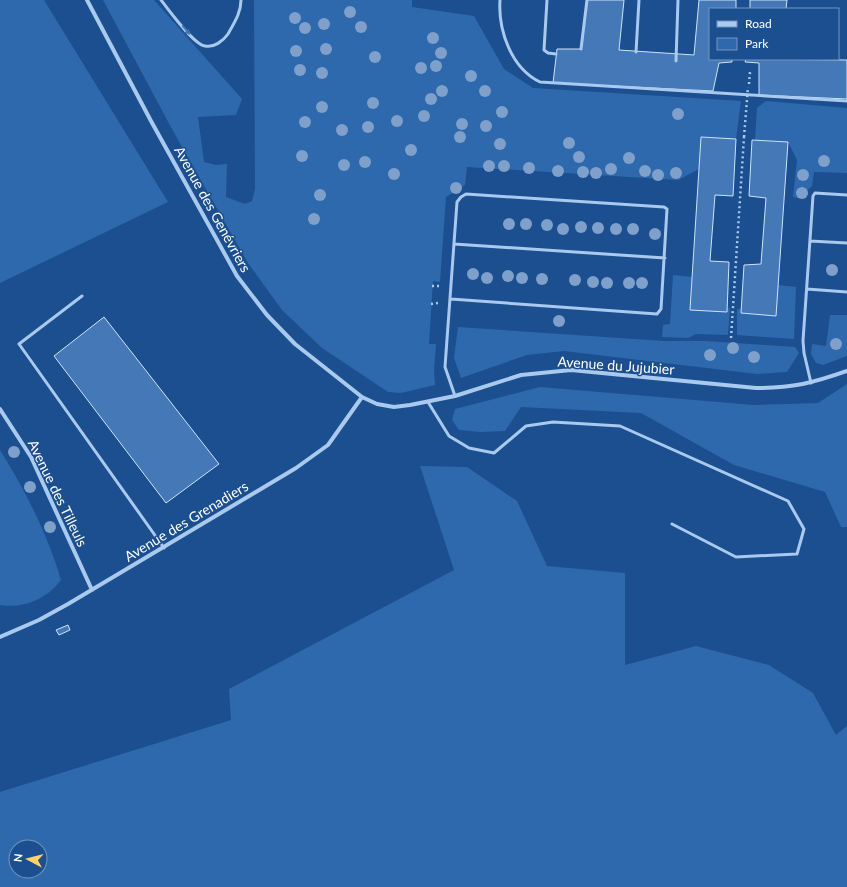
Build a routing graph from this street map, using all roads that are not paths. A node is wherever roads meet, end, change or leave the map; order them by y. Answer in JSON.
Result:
{"nodes":[{"id":1,"x":87,"y":0,"type":"edge"},
{"id":2,"x":160,"y":0,"type":"edge"},
{"id":3,"x":241,"y":0,"type":"edge"},
{"id":4,"x":500,"y":0,"type":"edge"},
{"id":5,"x":547,"y":0,"type":"edge"},
{"id":6,"x":587,"y":0,"type":"edge"},
{"id":7,"x":639,"y":0,"type":"edge"},
{"id":8,"x":678,"y":0,"type":"edge"},
{"id":9,"x":581,"y":49,"type":"dead end"},
{"id":10,"x":636,"y":52,"type":"dead end"},
{"id":11,"x":556,"y":54,"type":"dead end"},
{"id":12,"x":676,"y":61,"type":"dead end"},
{"id":13,"x":847,"y":101,"type":"edge"},
{"id":14,"x":847,"y":195,"type":"edge"},
{"id":15,"x":810,"y":241,"type":"junction"},
{"id":16,"x":847,"y":243,"type":"edge"},
{"id":17,"x":454,"y":244,"type":"junction"},
{"id":18,"x":664,"y":258,"type":"junction"},
{"id":19,"x":807,"y":289,"type":"junction"},
{"id":20,"x":847,"y":292,"type":"edge"},
{"id":21,"x":82,"y":296,"type":"dead end"},
{"id":22,"x":451,"y":298,"type":"junction"},
{"id":23,"x":847,"y":371,"type":"edge"},
{"id":24,"x":811,"y":383,"type":"junction"},
{"id":25,"x":455,"y":396,"type":"junction"},
{"id":26,"x":362,"y":397,"type":"junction"},
{"id":27,"x":428,"y":402,"type":"junction"},
{"id":28,"x":0,"y":409,"type":"edge"},
{"id":29,"x":672,"y":524,"type":"dead end"},
{"id":30,"x":164,"y":548,"type":"junction"},
{"id":31,"x":92,"y":590,"type":"junction"},
{"id":32,"x":0,"y":637,"type":"edge"}],
"edges":[{"from":1,"to":26,"type":"street","name":"Avenue des Genévriers"},
{"from":2,"to":3,"type":"lane","one_way":true},
{"from":4,"to":13,"type":"lane"},
{"from":5,"to":11,"type":"lane"},
{"from":6,"to":9,"type":"lane"},
{"from":7,"to":10,"type":"lane"},
{"from":8,"to":12,"type":"lane"},
{"from":14,"to":15,"type":"lane"},
{"from":15,"to":16,"type":"lane"},
{"from":15,"to":19,"type":"lane"},
{"from":17,"to":18,"type":"lane"},
{"from":17,"to":18,"type":"lane"},
{"from":17,"to":22,"type":"lane"},
{"from":18,"to":22,"type":"lane"},
{"from":19,"to":20,"type":"lane"},
{"from":19,"to":24,"type":"lane"},
{"from":21,"to":30,"type":"lane"},
{"from":22,"to":25,"type":"lane"},
{"from":23,"to":24,"type":"street","name":"Avenue du Jujubier"},
{"from":24,"to":25,"type":"street","name":"Avenue du Jujubier"},
{"from":25,"to":27,"type":"street","name":"Avenue du Jujubier"},
{"from":26,"to":27,"type":"street","name":"Avenue du Jujubier"},
{"from":26,"to":30,"type":"street","name":"Avenue des Grenadiers"},
{"from":27,"to":29,"type":"lane"},
{"from":28,"to":31,"type":"street","name":"Avenue des Tilleuls"},
{"from":30,"to":31,"type":"street","name":"Avenue des Grenadiers"},
{"from":31,"to":32,"type":"street","name":"Avenue des Grenadiers"}]}
